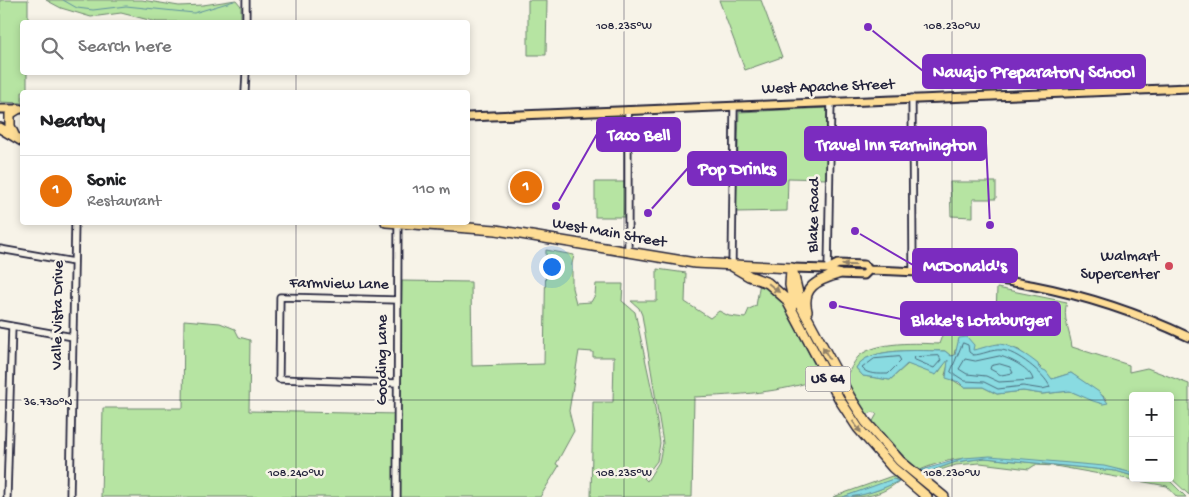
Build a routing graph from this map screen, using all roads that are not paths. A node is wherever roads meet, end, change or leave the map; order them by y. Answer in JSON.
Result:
{"nodes":[{"id":1,"x":246,"y":0,"type":"edge"},
{"id":2,"x":246,"y":20,"type":"edge"},
{"id":3,"x":246,"y":75,"type":"edge"},
{"id":4,"x":1189,"y":88,"type":"edge"},
{"id":5,"x":246,"y":90,"type":"edge"},
{"id":6,"x":912,"y":98,"type":"junction"},
{"id":7,"x":831,"y":101,"type":"junction"},
{"id":8,"x":734,"y":106,"type":"junction"},
{"id":9,"x":0,"y":109,"type":"edge"},
{"id":10,"x":20,"y":109,"type":"edge"},
{"id":11,"x":628,"y":110,"type":"junction"},
{"id":12,"x":470,"y":117,"type":"edge"},
{"id":13,"x":0,"y":128,"type":"edge"},
{"id":14,"x":19,"y":139,"type":"edge"},
{"id":15,"x":75,"y":225,"type":"edge"},
{"id":16,"x":398,"y":225,"type":"edge"},
{"id":17,"x":426,"y":225,"type":"edge"},
{"id":18,"x":0,"y":249,"type":"edge"},
{"id":19,"x":628,"y":253,"type":"junction"},
{"id":20,"x":74,"y":262,"type":"junction"},
{"id":21,"x":732,"y":265,"type":"junction"},
{"id":22,"x":792,"y":268,"type":"junction"},
{"id":23,"x":828,"y":269,"type":"junction"},
{"id":24,"x":870,"y":270,"type":"junction"},
{"id":25,"x":913,"y":271,"type":"junction"},
{"id":26,"x":838,"y":274,"type":"junction"},
{"id":27,"x":397,"y":300,"type":"junction"},
{"id":28,"x":0,"y":324,"type":"edge"},
{"id":29,"x":12,"y":326,"type":"junction"},
{"id":30,"x":808,"y":329,"type":"junction"},
{"id":31,"x":73,"y":337,"type":"junction"},
{"id":32,"x":1189,"y":337,"type":"edge"},
{"id":33,"x":397,"y":383,"type":"junction"},
{"id":34,"x":7,"y":497,"type":"edge"},
{"id":35,"x":70,"y":497,"type":"edge"},
{"id":36,"x":397,"y":497,"type":"edge"},
{"id":37,"x":927,"y":497,"type":"edge"},
{"id":38,"x":944,"y":497,"type":"edge"}],
"edges":[{"from":1,"to":2,"type":"street"},
{"from":3,"to":5,"type":"street"},
{"from":4,"to":6,"type":"main road","name":"West Apache Street"},
{"from":6,"to":7,"type":"main road","name":"West Apache Street"},
{"from":6,"to":25,"type":"street"},
{"from":7,"to":8,"type":"main road","name":"West Apache Street"},
{"from":7,"to":23,"type":"street","name":"Blake Road"},
{"from":8,"to":11,"type":"main road","name":"West Apache Street"},
{"from":8,"to":21,"type":"street"},
{"from":9,"to":10,"type":"main road"},
{"from":10,"to":14,"type":"highway"},
{"from":11,"to":12,"type":"main road","name":"West Apache Street"},
{"from":11,"to":19,"type":"street"},
{"from":13,"to":14,"type":"highway"},
{"from":15,"to":20,"type":"street","name":"Valle Vista Drive"},
{"from":16,"to":27,"type":"street","name":"Gooding Lane"},
{"from":17,"to":19,"type":"highway","name":"West Main Street","number":"US 64"},
{"from":18,"to":20,"type":"street"},
{"from":19,"to":21,"type":"highway","name":"West Main Street","number":"US 64"},
{"from":20,"to":31,"type":"street","name":"Valle Vista Drive"},
{"from":21,"to":22,"type":"highway","name":"West Main Street","number":"US 64"},
{"from":21,"to":30,"type":"highway","number":"US 64","one_way":true},
{"from":22,"to":23,"type":"main road","name":"West Main Street"},
{"from":22,"to":30,"type":"highway"},
{"from":24,"to":23,"type":"main road","name":"West Main Street","one_way":true},
{"from":23,"to":26,"type":"main road","name":"West Main Street"},
{"from":24,"to":25,"type":"main road","name":"West Main Street"},
{"from":24,"to":26,"type":"main road","name":"West Main Street"},
{"from":25,"to":32,"type":"main road","name":"West Main Street"},
{"from":26,"to":30,"type":"highway"},
{"from":27,"to":33,"type":"street","name":"Gooding Lane"},
{"from":27,"to":33,"type":"street","name":"Farmview Lane"},
{"from":28,"to":29,"type":"street"},
{"from":29,"to":31,"type":"street"},
{"from":29,"to":34,"type":"street"},
{"from":30,"to":37,"type":"highway","number":"US 64","one_way":true},
{"from":38,"to":30,"type":"highway","number":"US 64","one_way":true},
{"from":31,"to":35,"type":"street","name":"Valle Vista Drive"},
{"from":33,"to":36,"type":"street","name":"Gooding Lane"}]}
